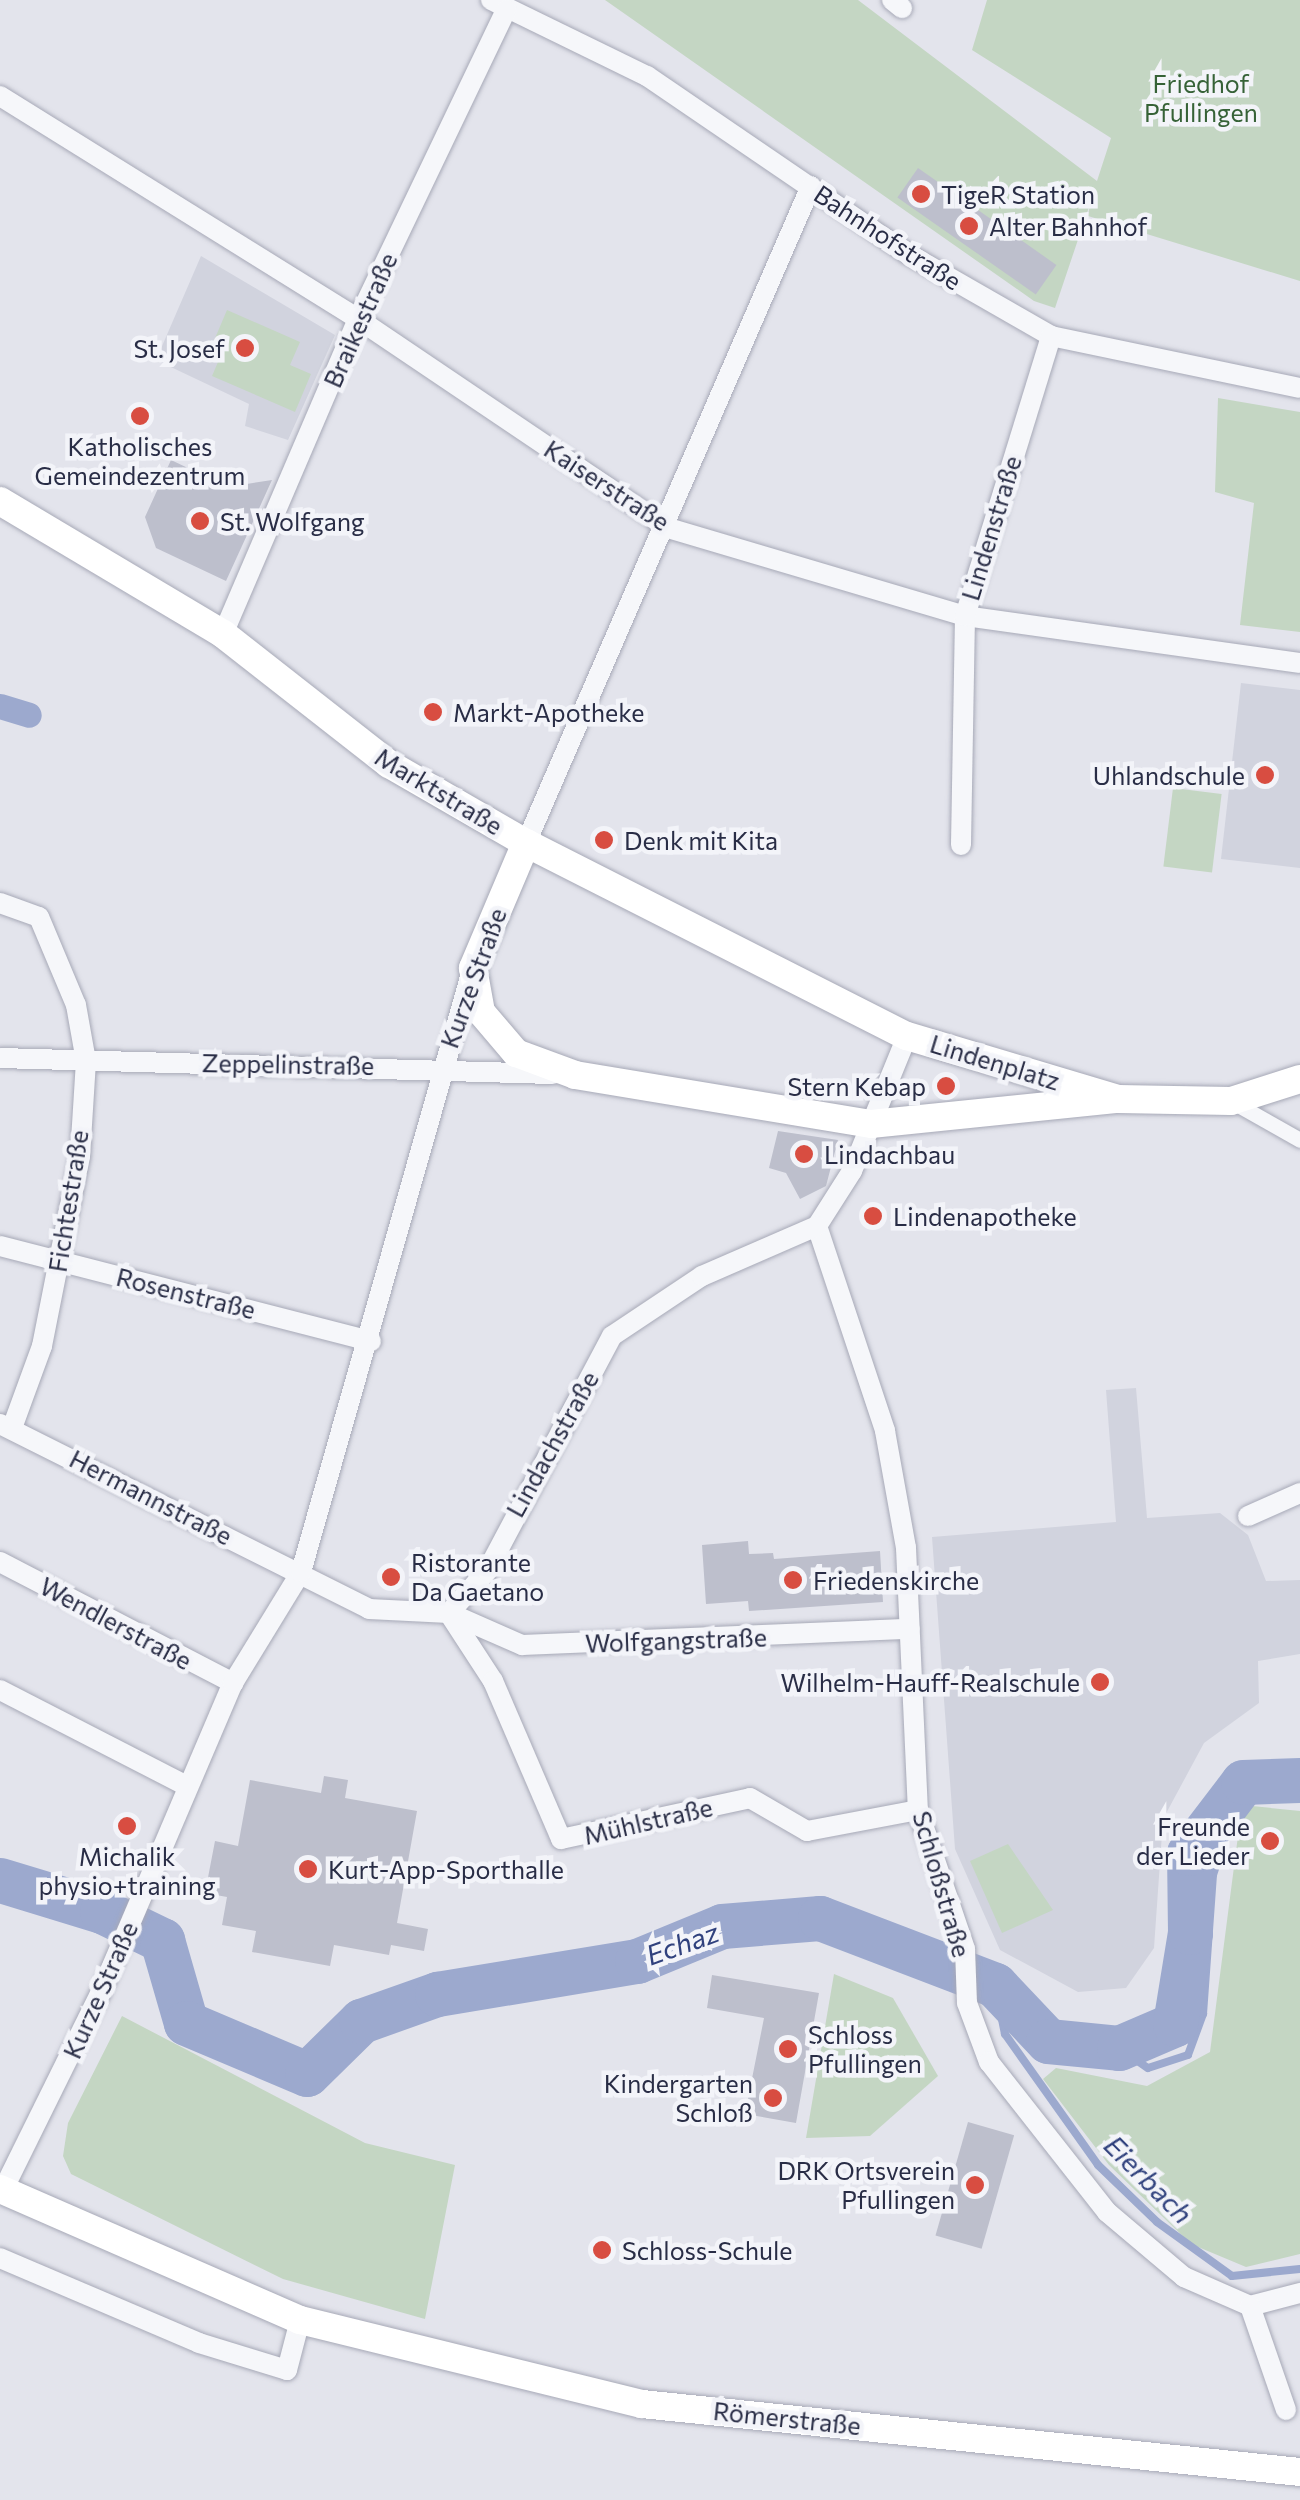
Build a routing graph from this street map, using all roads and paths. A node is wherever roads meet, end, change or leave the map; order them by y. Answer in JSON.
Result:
{"nodes":[{"id":1,"x":499,"y":5,"type":"edge"},
{"id":2,"x":0,"y":96,"type":"edge"},
{"id":3,"x":811,"y":186,"type":"junction"},
{"id":4,"x":358,"y":318,"type":"junction"},
{"id":5,"x":1050,"y":336,"type":"junction"},
{"id":6,"x":1300,"y":388,"type":"edge"},
{"id":7,"x":0,"y":501,"type":"edge"},
{"id":8,"x":668,"y":528,"type":"junction"},
{"id":9,"x":964,"y":616,"type":"junction"},
{"id":10,"x":224,"y":634,"type":"junction"},
{"id":11,"x":1300,"y":662,"type":"edge"},
{"id":12,"x":526,"y":843,"type":"junction"},
{"id":13,"x":960,"y":845,"type":"dead end"},
{"id":14,"x":0,"y":903,"type":"edge"},
{"id":15,"x":473,"y":968,"type":"junction"},
{"id":16,"x":907,"y":1036,"type":"junction"},
{"id":17,"x":0,"y":1058,"type":"edge"},
{"id":18,"x":86,"y":1061,"type":"junction"},
{"id":19,"x":442,"y":1067,"type":"junction"},
{"id":20,"x":575,"y":1075,"type":"junction"},
{"id":21,"x":1300,"y":1079,"type":"edge"},
{"id":22,"x":1118,"y":1099,"type":"junction"},
{"id":23,"x":1231,"y":1101,"type":"junction"},
{"id":24,"x":789,"y":1109,"type":"joint"},
{"id":25,"x":871,"y":1124,"type":"junction"},
{"id":26,"x":1300,"y":1140,"type":"edge"},
{"id":27,"x":817,"y":1226,"type":"junction"},
{"id":28,"x":0,"y":1246,"type":"edge"},
{"id":29,"x":60,"y":1260,"type":"junction"},
{"id":30,"x":371,"y":1341,"type":"junction"},
{"id":31,"x":6,"y":1426,"type":"edge"},
{"id":32,"x":1300,"y":1492,"type":"edge"},
{"id":33,"x":1248,"y":1516,"type":"dead end"},
{"id":34,"x":0,"y":1562,"type":"edge"},
{"id":35,"x":300,"y":1572,"type":"junction"},
{"id":36,"x":450,"y":1613,"type":"junction"},
{"id":37,"x":910,"y":1629,"type":"junction"},
{"id":38,"x":233,"y":1683,"type":"junction"},
{"id":39,"x":0,"y":1690,"type":"edge"},
{"id":40,"x":185,"y":1785,"type":"junction"},
{"id":41,"x":918,"y":1810,"type":"junction"},
{"id":42,"x":2,"y":2189,"type":"edge"},
{"id":43,"x":0,"y":2258,"type":"edge"},
{"id":44,"x":1300,"y":2293,"type":"edge"},
{"id":45,"x":1250,"y":2306,"type":"junction"},
{"id":46,"x":300,"y":2320,"type":"junction"},
{"id":47,"x":1286,"y":2410,"type":"dead end"},
{"id":48,"x":1294,"y":2475,"type":"edge"}],
"edges":[{"from":1,"to":3,"type":"street","name":"Bahnhofstraße"},
{"from":1,"to":4,"type":"street","name":"Braikestraße"},
{"from":2,"to":4,"type":"street","name":"Kaiserstraße"},
{"from":3,"to":5,"type":"street","name":"Bahnhofstraße"},
{"from":3,"to":8,"type":"street","name":"Kurze Straße"},
{"from":4,"to":8,"type":"street","name":"Kaiserstraße"},
{"from":4,"to":10,"type":"street","name":"Braikestraße"},
{"from":5,"to":6,"type":"street","name":"Bahnhofstraße"},
{"from":5,"to":9,"type":"street","name":"Lindenstraße"},
{"from":7,"to":10,"type":"main road","name":"Marktstraße"},
{"from":8,"to":9,"type":"street","name":"Kaiserstraße"},
{"from":8,"to":12,"type":"street","name":"Kurze Straße"},
{"from":9,"to":11,"type":"street","name":"Kaiserstraße"},
{"from":9,"to":13,"type":"street","name":"Lindenstraße"},
{"from":10,"to":12,"type":"main road","name":"Marktstraße"},
{"from":12,"to":15,"type":"main road","name":"Kurze Straße"},
{"from":12,"to":16,"type":"main road","name":"Marktstraße"},
{"from":14,"to":18,"type":"street","name":"Fichtestraße"},
{"from":15,"to":19,"type":"street","name":"Kurze Straße"},
{"from":15,"to":20,"type":"main road","name":"Zeppelinstraße"},
{"from":16,"to":22,"type":"main road","name":"Lindenplatz"},
{"from":16,"to":25,"type":"street","name":"Lindenplatz"},
{"from":17,"to":18,"type":"street","name":"Zeppelinstraße"},
{"from":18,"to":19,"type":"street","name":"Zeppelinstraße"},
{"from":18,"to":29,"type":"street","name":"Fichtestraße"},
{"from":19,"to":20,"type":"street","name":"Zeppelinstraße"},
{"from":19,"to":30,"type":"street","name":"Kurze Straße"},
{"from":20,"to":24,"type":"main road","name":"Zeppelinstraße"},
{"from":21,"to":23,"type":"main road","name":"Lindenplatz"},
{"from":22,"to":23,"type":"main road","name":"Lindenplatz"},
{"from":22,"to":25,"type":"main road","name":"Lindenplatz"},
{"from":23,"to":26,"type":"street"},
{"from":24,"to":25,"type":"main road","name":"Lindenplatz"},
{"from":25,"to":27,"type":"street"},
{"from":27,"to":36,"type":"street","name":"Lindachstraße"},
{"from":27,"to":37,"type":"street","name":"Schloßstraße"},
{"from":28,"to":29,"type":"street","name":"Rosenstraße"},
{"from":29,"to":30,"type":"street","name":"Rosenstraße"},
{"from":29,"to":31,"type":"street","name":"Fichtestraße"},
{"from":30,"to":35,"type":"street","name":"Kurze Straße"},
{"from":31,"to":35,"type":"street","name":"Hermannstraße"},
{"from":32,"to":33,"type":"street"},
{"from":34,"to":38,"type":"street","name":"Wendlerstraße"},
{"from":35,"to":36,"type":"street"},
{"from":35,"to":38,"type":"street","name":"Kurze Straße"},
{"from":36,"to":37,"type":"street","name":"Wolfgangstraße"},
{"from":36,"to":41,"type":"street","name":"Mühlstraße"},
{"from":37,"to":41,"type":"street","name":"Schloßstraße"},
{"from":38,"to":40,"type":"street","name":"Kurze Straße"},
{"from":39,"to":40,"type":"street"},
{"from":40,"to":42,"type":"street","name":"Kurze Straße"},
{"from":41,"to":45,"type":"street","name":"Schloßstraße"},
{"from":42,"to":46,"type":"main road","name":"Römerstraße"},
{"from":43,"to":46,"type":"street"},
{"from":44,"to":45,"type":"street"},
{"from":45,"to":47,"type":"street"},
{"from":46,"to":48,"type":"main road","name":"Römerstraße"}]}
